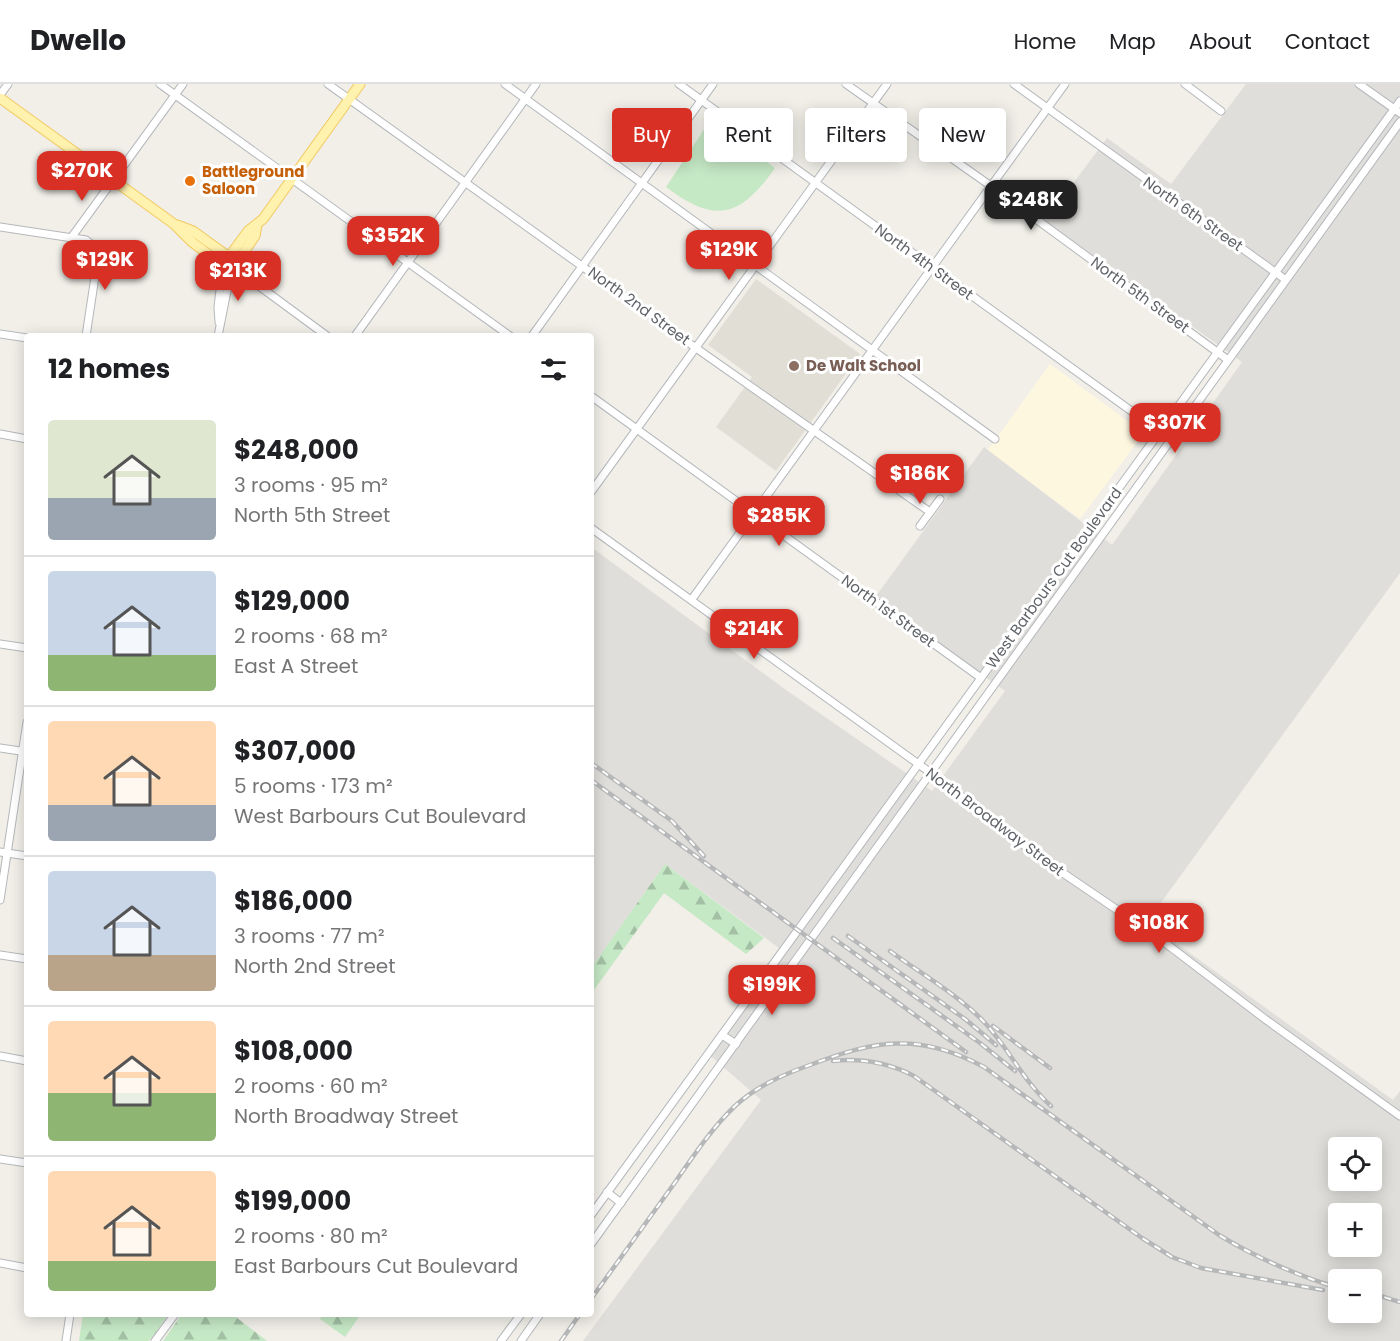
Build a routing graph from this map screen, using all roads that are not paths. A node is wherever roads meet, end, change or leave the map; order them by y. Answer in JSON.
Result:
{"nodes":[{"id":1,"x":8,"y":84,"type":"edge"},
{"id":2,"x":160,"y":84,"type":"edge"},
{"id":3,"x":183,"y":84,"type":"edge"},
{"id":4,"x":328,"y":84,"type":"edge"},
{"id":5,"x":360,"y":84,"type":"edge"},
{"id":6,"x":505,"y":84,"type":"edge"},
{"id":7,"x":536,"y":84,"type":"edge"},
{"id":8,"x":679,"y":84,"type":"edge"},
{"id":9,"x":713,"y":84,"type":"edge"},
{"id":10,"x":846,"y":84,"type":"edge"},
{"id":11,"x":887,"y":84,"type":"edge"},
{"id":12,"x":1014,"y":84,"type":"edge"},
{"id":13,"x":1065,"y":84,"type":"edge"},
{"id":14,"x":1185,"y":84,"type":"edge"},
{"id":15,"x":1359,"y":84,"type":"edge"},
{"id":16,"x":175,"y":95,"type":"junction"},
{"id":17,"x":0,"y":96,"type":"edge"},
{"id":18,"x":349,"y":99,"type":"junction"},
{"id":19,"x":526,"y":99,"type":"junction"},
{"id":20,"x":701,"y":100,"type":"junction"},
{"id":21,"x":1400,"y":101,"type":"edge"},
{"id":22,"x":873,"y":103,"type":"junction"},
{"id":23,"x":1047,"y":109,"type":"junction"},
{"id":24,"x":1221,"y":111,"type":"dead end"},
{"id":25,"x":1397,"y":111,"type":"edge"},
{"id":26,"x":1400,"y":122,"type":"edge"},
{"id":27,"x":292,"y":179,"type":"junction"},
{"id":28,"x":114,"y":180,"type":"junction"},
{"id":29,"x":466,"y":182,"type":"junction"},
{"id":30,"x":641,"y":183,"type":"junction"},
{"id":31,"x":815,"y":183,"type":"junction"},
{"id":32,"x":991,"y":186,"type":"junction"},
{"id":33,"x":0,"y":228,"type":"edge"},
{"id":34,"x":71,"y":238,"type":"junction"},
{"id":35,"x":408,"y":262,"type":"junction"},
{"id":36,"x":230,"y":263,"type":"junction"},
{"id":37,"x":583,"y":266,"type":"junction"},
{"id":38,"x":755,"y":266,"type":"junction"},
{"id":39,"x":933,"y":268,"type":"junction"},
{"id":40,"x":1275,"y":272,"type":"junction"},
{"id":41,"x":1286,"y":280,"type":"junction"},
{"id":42,"x":219,"y":332,"type":"edge"},
{"id":43,"x":86,"y":333,"type":"edge"},
{"id":44,"x":323,"y":333,"type":"edge"},
{"id":45,"x":356,"y":333,"type":"edge"},
{"id":46,"x":506,"y":333,"type":"edge"},
{"id":47,"x":534,"y":333,"type":"edge"},
{"id":48,"x":0,"y":334,"type":"edge"},
{"id":49,"x":24,"y":338,"type":"edge"},
{"id":50,"x":696,"y":348,"type":"junction"},
{"id":51,"x":872,"y":351,"type":"junction"},
{"id":52,"x":1218,"y":352,"type":"junction"},
{"id":53,"x":1228,"y":360,"type":"junction"},
{"id":54,"x":594,"y":398,"type":"edge"},
{"id":55,"x":636,"y":430,"type":"junction"},
{"id":56,"x":814,"y":431,"type":"junction"},
{"id":57,"x":1159,"y":432,"type":"junction"},
{"id":58,"x":0,"y":435,"type":"edge"},
{"id":59,"x":24,"y":439,"type":"edge"},
{"id":60,"x":995,"y":439,"type":"dead end"},
{"id":61,"x":1170,"y":440,"type":"junction"},
{"id":62,"x":594,"y":488,"type":"edge"},
{"id":63,"x":940,"y":499,"type":"dead end"},
{"id":64,"x":930,"y":512,"type":"junction"},
{"id":65,"x":754,"y":514,"type":"junction"},
{"id":66,"x":1098,"y":516,"type":"junction"},
{"id":67,"x":1109,"y":525,"type":"junction"},
{"id":68,"x":920,"y":526,"type":"dead end"},
{"id":69,"x":594,"y":530,"type":"edge"},
{"id":70,"x":1060,"y":568,"type":"junction"},
{"id":71,"x":1071,"y":578,"type":"junction"},
{"id":72,"x":692,"y":599,"type":"junction"},
{"id":73,"x":0,"y":644,"type":"edge"},
{"id":74,"x":24,"y":648,"type":"edge"},
{"id":75,"x":981,"y":678,"type":"junction"},
{"id":76,"x":0,"y":748,"type":"edge"},
{"id":77,"x":24,"y":752,"type":"edge"},
{"id":78,"x":24,"y":757,"type":"edge"},
{"id":79,"x":919,"y":764,"type":"junction"},
{"id":80,"x":931,"y":773,"type":"junction"},
{"id":81,"x":3,"y":852,"type":"edge"},
{"id":82,"x":24,"y":856,"type":"edge"},
{"id":83,"x":0,"y":900,"type":"edge"},
{"id":84,"x":817,"y":903,"type":"junction"},
{"id":85,"x":831,"y":913,"type":"junction"},
{"id":86,"x":0,"y":955,"type":"edge"},
{"id":87,"x":24,"y":959,"type":"edge"},
{"id":88,"x":722,"y":1035,"type":"junction"},
{"id":89,"x":736,"y":1044,"type":"junction"},
{"id":90,"x":0,"y":1056,"type":"edge"},
{"id":91,"x":24,"y":1060,"type":"edge"},
{"id":92,"x":1400,"y":1116,"type":"edge"},
{"id":93,"x":0,"y":1159,"type":"edge"},
{"id":94,"x":24,"y":1163,"type":"edge"},
{"id":95,"x":608,"y":1192,"type":"junction"},
{"id":96,"x":621,"y":1203,"type":"junction"},
{"id":97,"x":594,"y":1211,"type":"edge"},
{"id":98,"x":594,"y":1240,"type":"edge"},
{"id":99,"x":0,"y":1263,"type":"edge"},
{"id":100,"x":24,"y":1267,"type":"edge"},
{"id":101,"x":70,"y":1317,"type":"edge"},
{"id":102,"x":173,"y":1317,"type":"edge"},
{"id":103,"x":519,"y":1317,"type":"edge"},
{"id":104,"x":522,"y":1317,"type":"edge"},
{"id":105,"x":538,"y":1317,"type":"edge"},
{"id":106,"x":532,"y":1325,"type":"junction"},
{"id":107,"x":66,"y":1341,"type":"edge"},
{"id":108,"x":155,"y":1341,"type":"edge"},
{"id":109,"x":501,"y":1341,"type":"edge"},
{"id":110,"x":521,"y":1341,"type":"edge"}],
"edges":[{"from":1,"to":17,"type":"street"},
{"from":2,"to":16,"type":"street"},
{"from":3,"to":16,"type":"street"},
{"from":4,"to":18,"type":"street","name":"North 2nd Street"},
{"from":5,"to":18,"type":"main road"},
{"from":6,"to":19,"type":"street"},
{"from":7,"to":19,"type":"street"},
{"from":8,"to":20,"type":"street","name":"North 4th Street"},
{"from":9,"to":20,"type":"street"},
{"from":10,"to":22,"type":"street","name":"North 5th Street"},
{"from":11,"to":22,"type":"street"},
{"from":12,"to":23,"type":"street","name":"North 6th Street"},
{"from":13,"to":23,"type":"street"},
{"from":14,"to":24,"type":"street"},
{"from":15,"to":25,"type":"street"},
{"from":16,"to":27,"type":"street"},
{"from":16,"to":28,"type":"street"},
{"from":17,"to":28,"type":"main road"},
{"from":18,"to":27,"type":"main road"},
{"from":18,"to":29,"type":"street","name":"North 2nd Street"},
{"from":19,"to":29,"type":"street"},
{"from":19,"to":30,"type":"street"},
{"from":20,"to":30,"type":"street"},
{"from":20,"to":31,"type":"street","name":"North 4th Street"},
{"from":21,"to":25,"type":"street","name":"West Barbours Cut Boulevard"},
{"from":22,"to":31,"type":"street"},
{"from":22,"to":32,"type":"street","name":"North 5th Street"},
{"from":23,"to":32,"type":"street"},
{"from":23,"to":40,"type":"street","name":"North 6th Street"},
{"from":25,"to":40,"type":"street","name":"West Barbours Cut Boulevard"},
{"from":26,"to":41,"type":"street","name":"West Barbours Cut Boulevard"},
{"from":27,"to":35,"type":"street"},
{"from":27,"to":36,"type":"main road"},
{"from":28,"to":34,"type":"street"},
{"from":28,"to":36,"type":"main road"},
{"from":29,"to":35,"type":"street"},
{"from":29,"to":37,"type":"street","name":"North 2nd Street"},
{"from":30,"to":37,"type":"street"},
{"from":30,"to":38,"type":"street"},
{"from":31,"to":38,"type":"street"},
{"from":31,"to":39,"type":"street","name":"North 4th Street"},
{"from":32,"to":39,"type":"street"},
{"from":32,"to":52,"type":"street","name":"North 5th Street"},
{"from":33,"to":34,"type":"street"},
{"from":34,"to":43,"type":"street"},
{"from":35,"to":45,"type":"street"},
{"from":35,"to":46,"type":"street"},
{"from":36,"to":42,"type":"street"},
{"from":36,"to":44,"type":"street"},
{"from":37,"to":47,"type":"street"},
{"from":37,"to":50,"type":"street","name":"North 2nd Street"},
{"from":38,"to":50,"type":"street"},
{"from":38,"to":51,"type":"street"},
{"from":39,"to":51,"type":"street"},
{"from":39,"to":57,"type":"street","name":"North 4th Street"},
{"from":40,"to":41,"type":"street","name":"North 6th Street"},
{"from":40,"to":52,"type":"street","name":"West Barbours Cut Boulevard"},
{"from":41,"to":53,"type":"street","name":"West Barbours Cut Boulevard"},
{"from":48,"to":49,"type":"street"},
{"from":50,"to":55,"type":"street"},
{"from":50,"to":56,"type":"street","name":"North 2nd Street"},
{"from":51,"to":56,"type":"street"},
{"from":51,"to":60,"type":"street"},
{"from":52,"to":53,"type":"street","name":"North 5th Street"},
{"from":52,"to":57,"type":"street","name":"West Barbours Cut Boulevard"},
{"from":53,"to":61,"type":"street","name":"West Barbours Cut Boulevard"},
{"from":54,"to":55,"type":"street","name":"North 1st Street"},
{"from":55,"to":62,"type":"street"},
{"from":55,"to":65,"type":"street","name":"North 1st Street"},
{"from":56,"to":64,"type":"street","name":"North 2nd Street"},
{"from":56,"to":65,"type":"street"},
{"from":57,"to":61,"type":"street","name":"North 4th Street"},
{"from":57,"to":66,"type":"street","name":"West Barbours Cut Boulevard"},
{"from":58,"to":59,"type":"street"},
{"from":61,"to":67,"type":"street","name":"West Barbours Cut Boulevard"},
{"from":63,"to":64,"type":"street"},
{"from":64,"to":68,"type":"street"},
{"from":65,"to":72,"type":"street"},
{"from":65,"to":75,"type":"street","name":"North 1st Street"},
{"from":66,"to":67,"type":"street"},
{"from":66,"to":70,"type":"street","name":"West Barbours Cut Boulevard"},
{"from":67,"to":71,"type":"street","name":"West Barbours Cut Boulevard"},
{"from":69,"to":72,"type":"street","name":"North Broadway Street"},
{"from":70,"to":71,"type":"street"},
{"from":70,"to":75,"type":"street","name":"West Barbours Cut Boulevard"},
{"from":71,"to":80,"type":"street","name":"West Barbours Cut Boulevard"},
{"from":72,"to":79,"type":"street","name":"North Broadway Street"},
{"from":73,"to":74,"type":"street"},
{"from":75,"to":79,"type":"street","name":"West Barbours Cut Boulevard"},
{"from":76,"to":77,"type":"street"},
{"from":78,"to":81,"type":"street"},
{"from":79,"to":80,"type":"street","name":"North Broadway Street"},
{"from":79,"to":84,"type":"street","name":"West Barbours Cut Boulevard"},
{"from":80,"to":85,"type":"street","name":"West Barbours Cut Boulevard"},
{"from":80,"to":92,"type":"street","name":"North Broadway Street"},
{"from":81,"to":82,"type":"street"},
{"from":81,"to":83,"type":"street"},
{"from":84,"to":85,"type":"street"},
{"from":84,"to":88,"type":"street","name":"West Barbours Cut Boulevard"},
{"from":85,"to":89,"type":"street","name":"West Barbours Cut Boulevard"},
{"from":86,"to":87,"type":"street"},
{"from":88,"to":89,"type":"street"},
{"from":88,"to":95,"type":"street","name":"West Barbours Cut Boulevard"},
{"from":89,"to":96,"type":"street","name":"West Barbours Cut Boulevard"},
{"from":90,"to":91,"type":"street"},
{"from":93,"to":94,"type":"street"},
{"from":95,"to":96,"type":"street"},
{"from":95,"to":97,"type":"street","name":"West Barbours Cut Boulevard"},
{"from":96,"to":98,"type":"street","name":"West Barbours Cut Boulevard"},
{"from":99,"to":100,"type":"street"},
{"from":101,"to":107,"type":"street"},
{"from":102,"to":108,"type":"street"},
{"from":103,"to":109,"type":"street"},
{"from":104,"to":106,"type":"street"},
{"from":105,"to":106,"type":"street"},
{"from":106,"to":110,"type":"street"}]}
